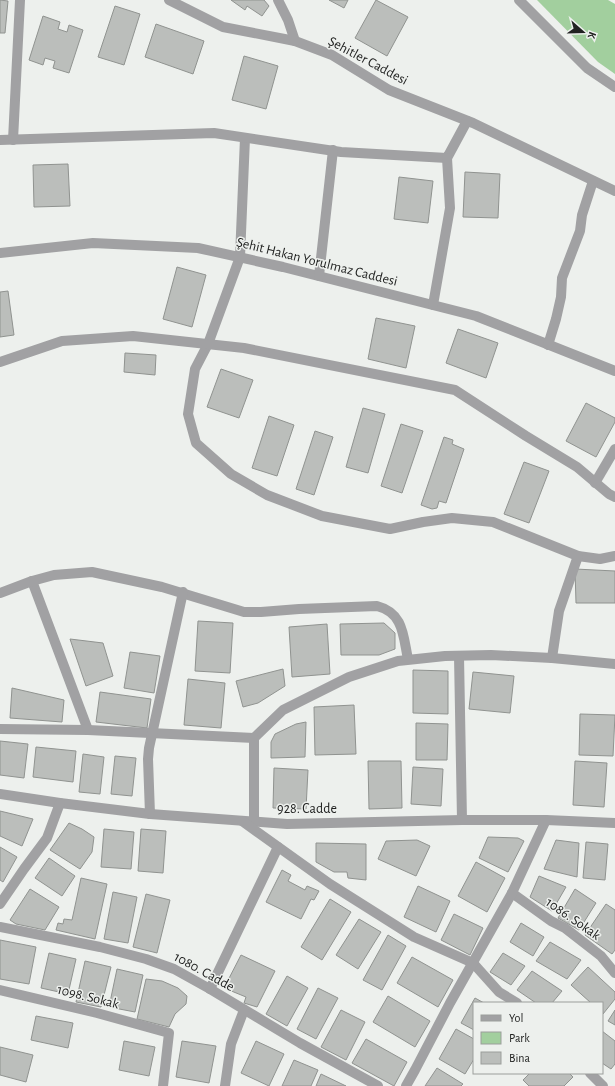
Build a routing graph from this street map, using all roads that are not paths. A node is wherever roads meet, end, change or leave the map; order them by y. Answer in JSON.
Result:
{"nodes":[{"id":1,"x":20,"y":0,"type":"edge"},
{"id":2,"x":169,"y":0,"type":"edge"},
{"id":3,"x":278,"y":0,"type":"edge"},
{"id":4,"x":519,"y":0,"type":"edge"},
{"id":5,"x":296,"y":41,"type":"junction"},
{"id":6,"x":615,"y":87,"type":"edge"},
{"id":7,"x":467,"y":121,"type":"junction"},
{"id":8,"x":245,"y":138,"type":"junction"},
{"id":9,"x":0,"y":140,"type":"edge"},
{"id":10,"x":13,"y":140,"type":"junction"},
{"id":11,"x":333,"y":150,"type":"junction"},
{"id":12,"x":447,"y":158,"type":"junction"},
{"id":13,"x":593,"y":181,"type":"junction"},
{"id":14,"x":615,"y":191,"type":"edge"},
{"id":15,"x":0,"y":253,"type":"edge"},
{"id":16,"x":240,"y":257,"type":"junction"},
{"id":17,"x":319,"y":276,"type":"junction"},
{"id":18,"x":433,"y":305,"type":"junction"},
{"id":19,"x":208,"y":344,"type":"junction"},
{"id":20,"x":548,"y":345,"type":"junction"},
{"id":21,"x":0,"y":362,"type":"edge"},
{"id":22,"x":615,"y":371,"type":"edge"},
{"id":23,"x":615,"y":449,"type":"edge"},
{"id":24,"x":595,"y":483,"type":"junction"},
{"id":25,"x":615,"y":497,"type":"edge"},
{"id":26,"x":578,"y":556,"type":"junction"},
{"id":27,"x":615,"y":556,"type":"edge"},
{"id":28,"x":32,"y":581,"type":"junction"},
{"id":29,"x":183,"y":592,"type":"junction"},
{"id":30,"x":0,"y":593,"type":"edge"},
{"id":31,"x":459,"y":656,"type":"junction"},
{"id":32,"x":552,"y":658,"type":"junction"},
{"id":33,"x":408,"y":659,"type":"junction"},
{"id":34,"x":615,"y":664,"type":"edge"},
{"id":35,"x":0,"y":729,"type":"edge"},
{"id":36,"x":88,"y":730,"type":"junction"},
{"id":37,"x":153,"y":733,"type":"junction"},
{"id":38,"x":254,"y":738,"type":"junction"},
{"id":39,"x":0,"y":794,"type":"edge"},
{"id":40,"x":60,"y":803,"type":"junction"},
{"id":41,"x":150,"y":814,"type":"junction"},
{"id":42,"x":462,"y":820,"type":"junction"},
{"id":43,"x":546,"y":820,"type":"junction"},
{"id":44,"x":242,"y":821,"type":"junction"},
{"id":45,"x":254,"y":822,"type":"junction"},
{"id":46,"x":615,"y":823,"type":"edge"},
{"id":47,"x":278,"y":847,"type":"junction"},
{"id":48,"x":512,"y":893,"type":"junction"},
{"id":49,"x":0,"y":904,"type":"edge"},
{"id":50,"x":0,"y":927,"type":"edge"},
{"id":51,"x":473,"y":964,"type":"junction"},
{"id":52,"x":615,"y":973,"type":"edge"},
{"id":53,"x":210,"y":989,"type":"junction"},
{"id":54,"x":0,"y":990,"type":"edge"},
{"id":55,"x":515,"y":1002,"type":"edge"},
{"id":56,"x":244,"y":1010,"type":"junction"},
{"id":57,"x":591,"y":1074,"type":"edge"},
{"id":58,"x":163,"y":1086,"type":"edge"},
{"id":59,"x":225,"y":1086,"type":"edge"},
{"id":60,"x":378,"y":1086,"type":"edge"},
{"id":61,"x":406,"y":1086,"type":"edge"},
{"id":62,"x":603,"y":1086,"type":"edge"}],
"edges":[{"from":1,"to":10,"type":"street"},
{"from":2,"to":5,"type":"street","name":"Şehitler Caddesi"},
{"from":3,"to":5,"type":"street"},
{"from":4,"to":6,"type":"street"},
{"from":5,"to":7,"type":"street","name":"Şehitler Caddesi"},
{"from":7,"to":12,"type":"street"},
{"from":7,"to":13,"type":"street","name":"Şehitler Caddesi"},
{"from":8,"to":10,"type":"street"},
{"from":8,"to":11,"type":"street"},
{"from":8,"to":16,"type":"street"},
{"from":9,"to":10,"type":"street"},
{"from":11,"to":12,"type":"street"},
{"from":11,"to":17,"type":"street"},
{"from":12,"to":18,"type":"street"},
{"from":13,"to":14,"type":"street","name":"Şehitler Caddesi"},
{"from":13,"to":20,"type":"street"},
{"from":15,"to":16,"type":"street","name":"Şehit Hakan Yorulmaz Caddesi"},
{"from":16,"to":17,"type":"street","name":"Şehit Hakan Yorulmaz Caddesi"},
{"from":16,"to":19,"type":"street"},
{"from":17,"to":18,"type":"street","name":"Şehit Hakan Yorulmaz Caddesi"},
{"from":18,"to":20,"type":"street","name":"Şehit Hakan Yorulmaz Caddesi"},
{"from":19,"to":21,"type":"street"},
{"from":19,"to":24,"type":"street"},
{"from":19,"to":26,"type":"street"},
{"from":20,"to":22,"type":"street","name":"Şehit Hakan Yorulmaz Caddesi"},
{"from":23,"to":24,"type":"street"},
{"from":24,"to":25,"type":"street"},
{"from":26,"to":27,"type":"street"},
{"from":26,"to":32,"type":"street"},
{"from":28,"to":29,"type":"street"},
{"from":28,"to":30,"type":"street"},
{"from":28,"to":36,"type":"street"},
{"from":29,"to":33,"type":"street"},
{"from":29,"to":37,"type":"street"},
{"from":31,"to":32,"type":"street"},
{"from":31,"to":33,"type":"street"},
{"from":31,"to":42,"type":"street"},
{"from":32,"to":34,"type":"street"},
{"from":33,"to":38,"type":"street"},
{"from":35,"to":36,"type":"street"},
{"from":36,"to":37,"type":"street"},
{"from":37,"to":38,"type":"street"},
{"from":37,"to":41,"type":"street"},
{"from":38,"to":45,"type":"street"},
{"from":39,"to":40,"type":"street","name":"928. Cadde"},
{"from":40,"to":41,"type":"street","name":"928. Cadde"},
{"from":40,"to":49,"type":"street"},
{"from":41,"to":44,"type":"street","name":"928. Cadde"},
{"from":42,"to":43,"type":"street","name":"928. Cadde"},
{"from":42,"to":45,"type":"street","name":"928. Cadde"},
{"from":43,"to":46,"type":"street","name":"928. Cadde"},
{"from":43,"to":48,"type":"street"},
{"from":44,"to":45,"type":"street","name":"928. Cadde"},
{"from":44,"to":47,"type":"street"},
{"from":47,"to":51,"type":"street"},
{"from":47,"to":53,"type":"street"},
{"from":48,"to":51,"type":"street"},
{"from":48,"to":52,"type":"street","name":"1086. Sokak"},
{"from":50,"to":53,"type":"street","name":"1080. Cadde"},
{"from":51,"to":55,"type":"street"},
{"from":51,"to":61,"type":"street"},
{"from":53,"to":56,"type":"street","name":"1080. Cadde"},
{"from":54,"to":58,"type":"street","name":"1098. Sokak"},
{"from":56,"to":59,"type":"street"},
{"from":56,"to":60,"type":"street","name":"1080. Cadde"},
{"from":57,"to":62,"type":"street"}]}
